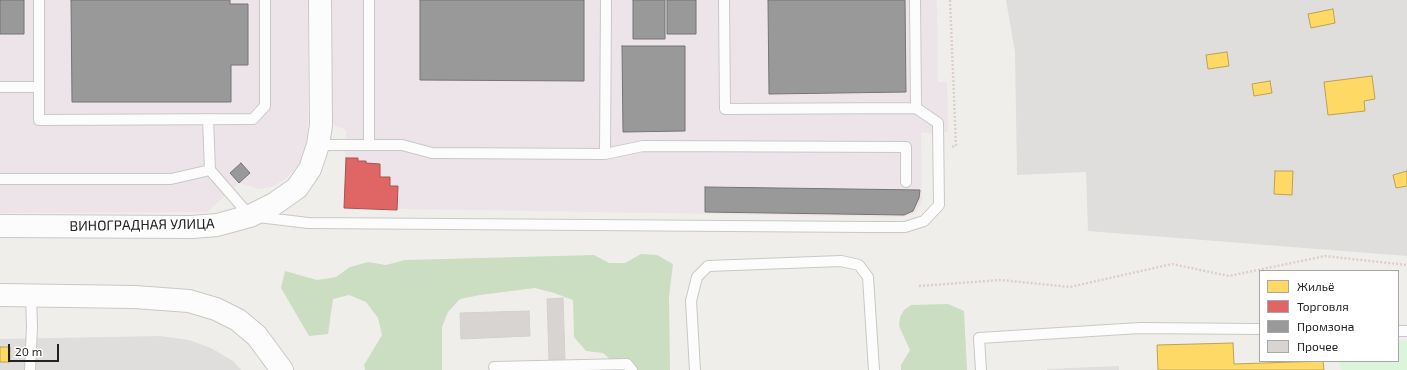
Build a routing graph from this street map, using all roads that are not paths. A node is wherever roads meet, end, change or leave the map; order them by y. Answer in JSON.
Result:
{"nodes":[{"id":1,"x":39,"y":0,"type":"edge"},
{"id":2,"x":265,"y":0,"type":"edge"},
{"id":3,"x":320,"y":0,"type":"edge"},
{"id":4,"x":369,"y":0,"type":"edge"},
{"id":5,"x":606,"y":0,"type":"edge"},
{"id":6,"x":724,"y":0,"type":"edge"},
{"id":7,"x":915,"y":0,"type":"edge"},
{"id":8,"x":39,"y":87,"type":"junction"},
{"id":9,"x":0,"y":88,"type":"edge"},
{"id":10,"x":916,"y":108,"type":"junction"},
{"id":11,"x":208,"y":119,"type":"junction"},
{"id":12,"x":318,"y":145,"type":"junction"},
{"id":13,"x":369,"y":145,"type":"junction"},
{"id":14,"x":606,"y":154,"type":"junction"},
{"id":15,"x":210,"y":170,"type":"junction"},
{"id":16,"x":0,"y":179,"type":"edge"},
{"id":17,"x":906,"y":182,"type":"dead end"},
{"id":18,"x":250,"y":216,"type":"junction"},
{"id":19,"x":0,"y":226,"type":"edge"},
{"id":20,"x":0,"y":295,"type":"edge"},
{"id":21,"x":31,"y":295,"type":"junction"},
{"id":22,"x":1259,"y":330,"type":"edge"},
{"id":23,"x":494,"y":367,"type":"dead end"},
{"id":24,"x":30,"y":370,"type":"edge"},
{"id":25,"x":282,"y":370,"type":"edge"},
{"id":26,"x":632,"y":370,"type":"edge"},
{"id":27,"x":695,"y":370,"type":"edge"},
{"id":28,"x":874,"y":370,"type":"edge"},
{"id":29,"x":981,"y":370,"type":"edge"}],
"edges":[{"from":1,"to":8,"type":"lane"},
{"from":2,"to":11,"type":"lane"},
{"from":3,"to":12,"type":"street","name":"ВИНОГРАДНАЯ УЛИЦА"},
{"from":4,"to":13,"type":"lane"},
{"from":5,"to":14,"type":"lane"},
{"from":6,"to":10,"type":"lane"},
{"from":7,"to":10,"type":"lane"},
{"from":8,"to":9,"type":"lane"},
{"from":8,"to":11,"type":"lane"},
{"from":10,"to":18,"type":"lane"},
{"from":11,"to":15,"type":"lane"},
{"from":12,"to":13,"type":"lane"},
{"from":12,"to":18,"type":"street","name":"ВИНОГРАДНАЯ УЛИЦА"},
{"from":13,"to":14,"type":"lane"},
{"from":14,"to":17,"type":"lane"},
{"from":15,"to":16,"type":"lane"},
{"from":15,"to":18,"type":"lane"},
{"from":18,"to":19,"type":"street","name":"ВИНОГРАДНАЯ УЛИЦА"},
{"from":20,"to":21,"type":"street"},
{"from":21,"to":24,"type":"lane"},
{"from":21,"to":25,"type":"street"},
{"from":22,"to":29,"type":"lane"},
{"from":23,"to":26,"type":"lane"},
{"from":27,"to":28,"type":"lane"}]}
